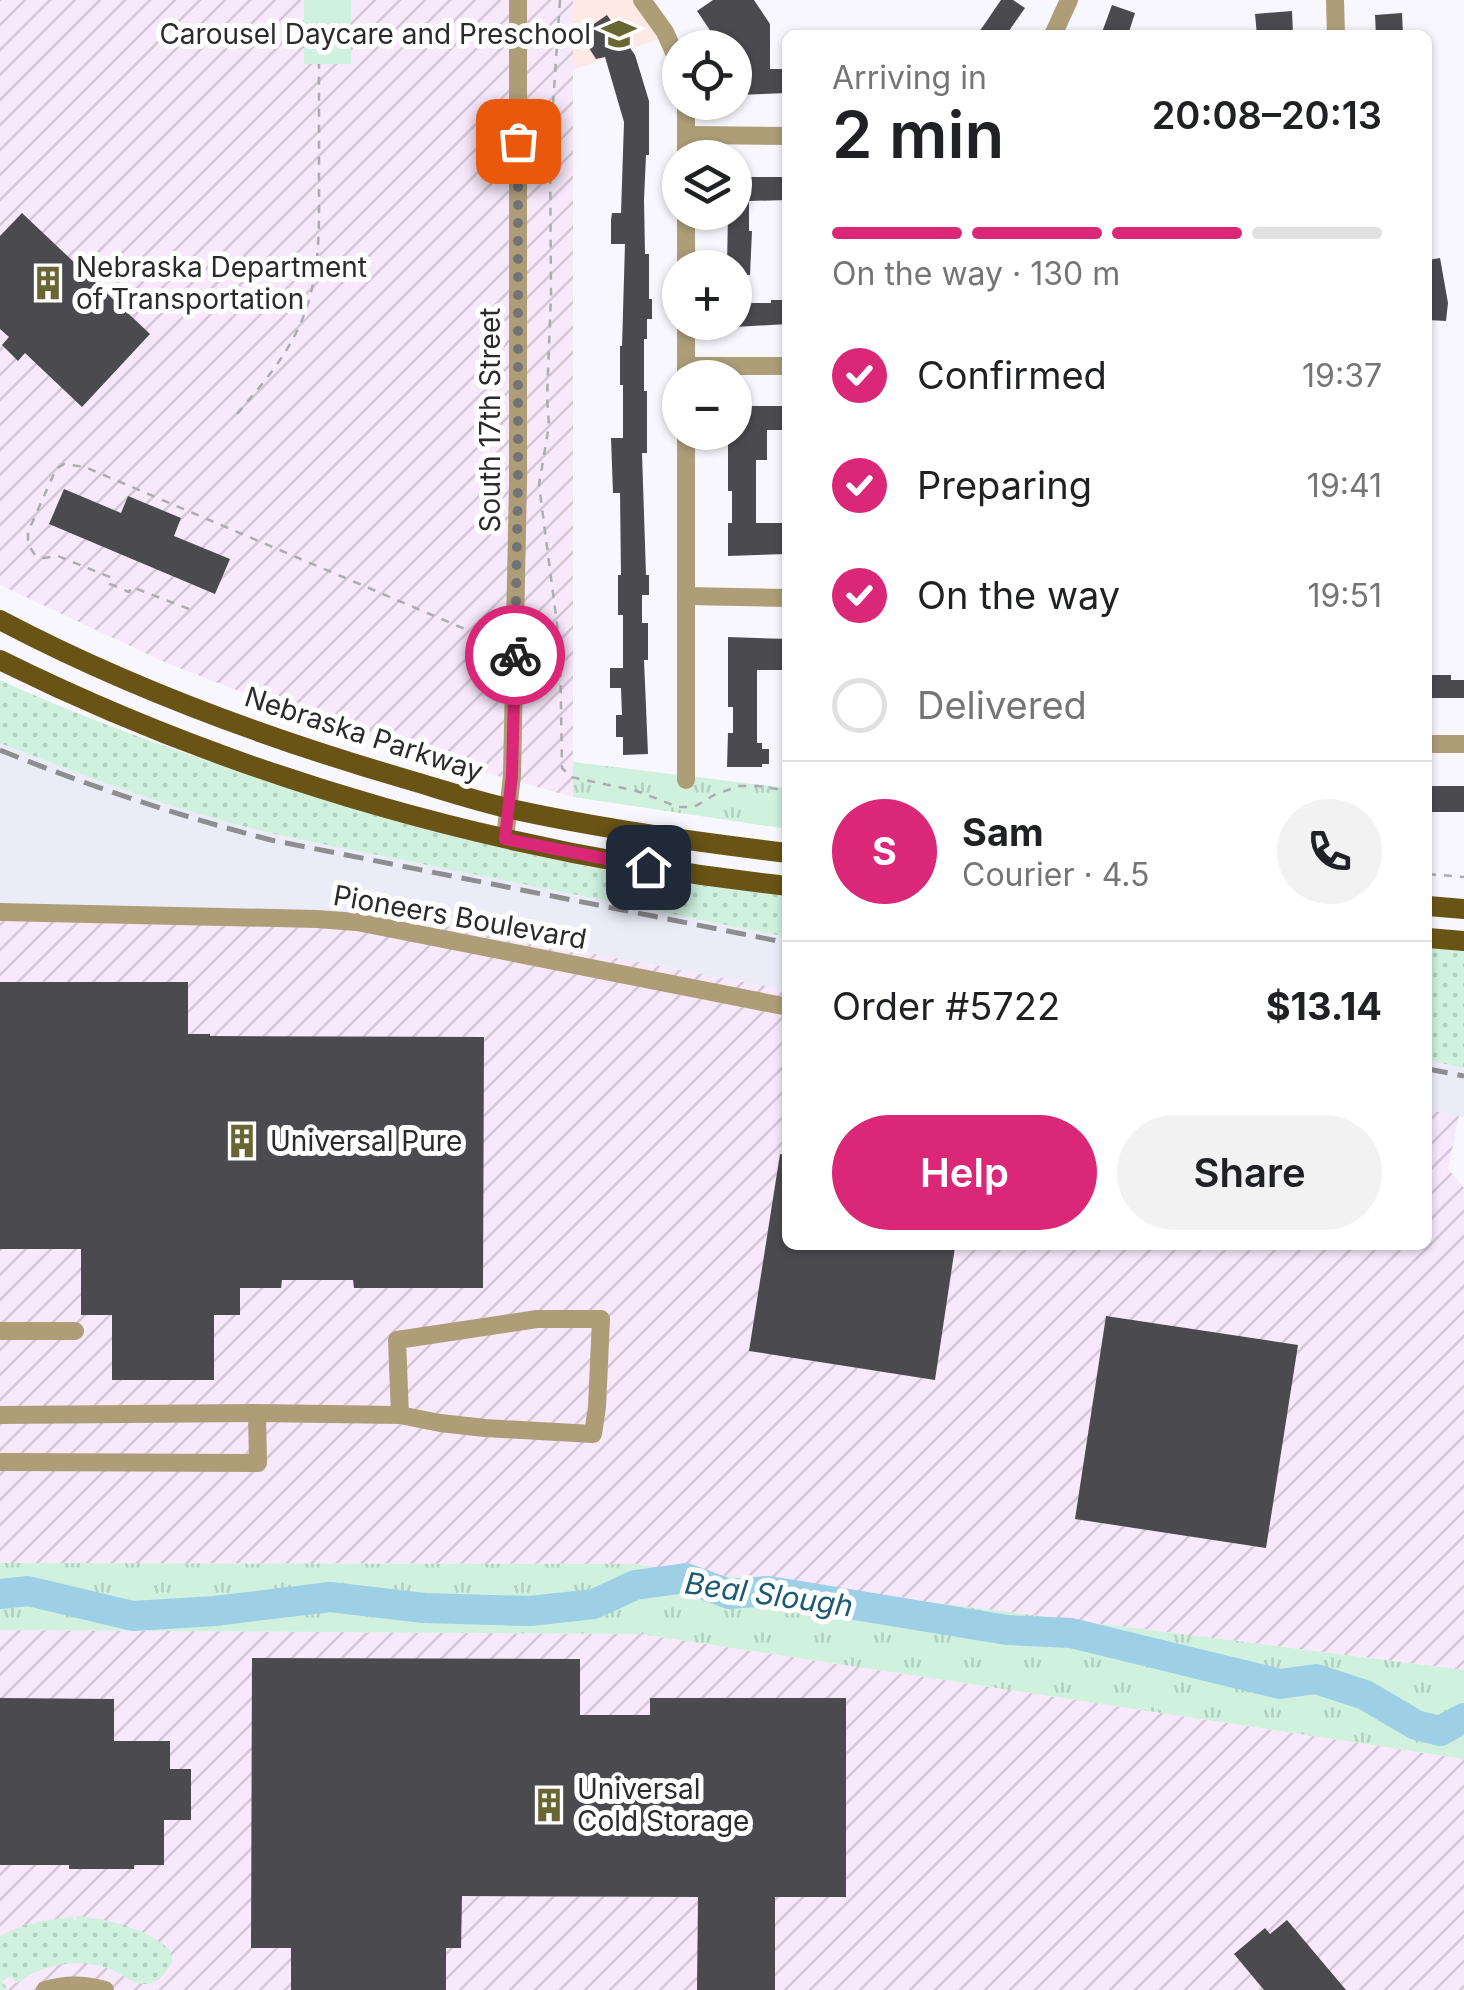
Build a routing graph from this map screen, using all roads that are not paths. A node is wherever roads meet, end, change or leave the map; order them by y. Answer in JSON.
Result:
{"nodes":[{"id":1,"x":518,"y":0,"type":"edge"},
{"id":2,"x":642,"y":0,"type":"edge"},
{"id":3,"x":1069,"y":0,"type":"edge"},
{"id":4,"x":1334,"y":0,"type":"edge"},
{"id":5,"x":663,"y":30,"type":"edge"},
{"id":6,"x":1055,"y":30,"type":"edge"},
{"id":7,"x":1336,"y":30,"type":"edge"},
{"id":8,"x":687,"y":120,"type":"edge"},
{"id":9,"x":687,"y":135,"type":"junction"},
{"id":10,"x":782,"y":136,"type":"edge"},
{"id":11,"x":687,"y":140,"type":"edge"},
{"id":12,"x":782,"y":366,"type":"edge"},
{"id":13,"x":752,"y":368,"type":"edge"},
{"id":14,"x":686,"y":450,"type":"edge"},
{"id":15,"x":686,"y":596,"type":"junction"},
{"id":16,"x":782,"y":598,"type":"edge"},
{"id":17,"x":0,"y":620,"type":"edge"},
{"id":18,"x":0,"y":660,"type":"edge"},
{"id":19,"x":1432,"y":744,"type":"edge"},
{"id":20,"x":1464,"y":744,"type":"edge"},
{"id":21,"x":686,"y":780,"type":"dead end"},
{"id":22,"x":509,"y":808,"type":"junction"},
{"id":23,"x":505,"y":839,"type":"junction"},
{"id":24,"x":782,"y":852,"type":"edge"},
{"id":25,"x":782,"y":885,"type":"edge"},
{"id":26,"x":1432,"y":906,"type":"edge"},
{"id":27,"x":1464,"y":909,"type":"edge"},
{"id":28,"x":0,"y":912,"type":"edge"},
{"id":29,"x":1432,"y":938,"type":"edge"},
{"id":30,"x":1464,"y":941,"type":"edge"},
{"id":31,"x":782,"y":1006,"type":"edge"},
{"id":32,"x":0,"y":1331,"type":"edge"},
{"id":33,"x":75,"y":1331,"type":"dead end"},
{"id":34,"x":257,"y":1412,"type":"junction"},
{"id":35,"x":0,"y":1415,"type":"edge"},
{"id":36,"x":400,"y":1415,"type":"junction"},
{"id":37,"x":0,"y":1462,"type":"edge"},
{"id":38,"x":44,"y":1990,"type":"edge"},
{"id":39,"x":105,"y":1990,"type":"edge"}],
"edges":[{"from":1,"to":22,"type":"street","name":"South 17th Street"},
{"from":2,"to":5,"type":"street"},
{"from":3,"to":6,"type":"street"},
{"from":4,"to":7,"type":"street"},
{"from":8,"to":9,"type":"street"},
{"from":9,"to":10,"type":"street"},
{"from":9,"to":11,"type":"street"},
{"from":12,"to":13,"type":"street"},
{"from":14,"to":15,"type":"street"},
{"from":15,"to":16,"type":"street"},
{"from":15,"to":21,"type":"street"},
{"from":17,"to":22,"type":"main road","name":"Nebraska Parkway"},
{"from":18,"to":23,"type":"main road"},
{"from":19,"to":20,"type":"street"},
{"from":22,"to":23,"type":"street","name":"South 17th Street"},
{"from":22,"to":24,"type":"main road","name":"Nebraska Parkway"},
{"from":23,"to":25,"type":"main road"},
{"from":26,"to":27,"type":"main road"},
{"from":28,"to":31,"type":"street","name":"Pioneers Boulevard"},
{"from":29,"to":30,"type":"main road"},
{"from":32,"to":33,"type":"street"},
{"from":34,"to":35,"type":"street"},
{"from":34,"to":36,"type":"street"},
{"from":34,"to":37,"type":"street"},
{"from":36,"to":36,"type":"street"},
{"from":38,"to":39,"type":"street"}]}
